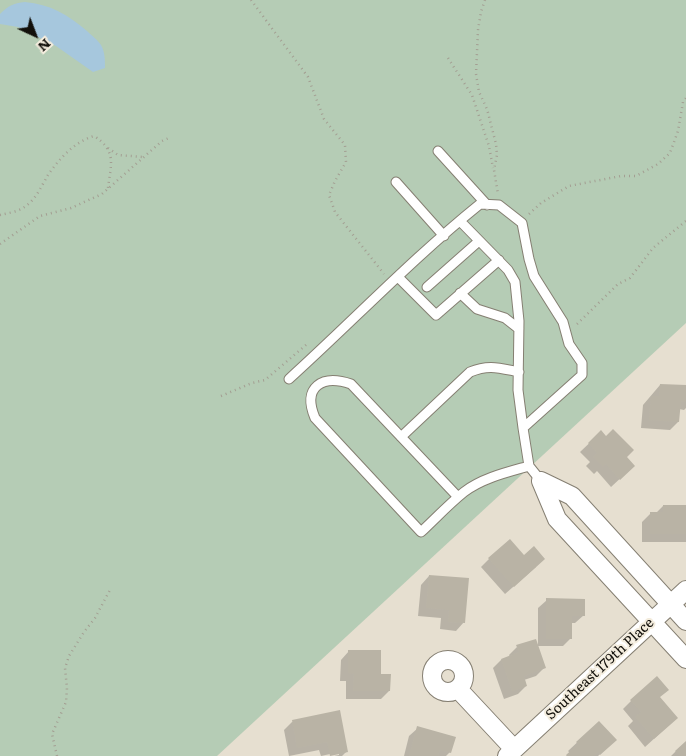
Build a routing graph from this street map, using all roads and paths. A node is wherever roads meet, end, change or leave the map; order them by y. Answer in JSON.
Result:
{"nodes":[{"id":1,"x":251,"y":0,"type":"edge"},
{"id":2,"x":485,"y":0,"type":"edge"},
{"id":3,"x":448,"y":58,"type":"dead end"},
{"id":4,"x":686,"y":98,"type":"edge"},
{"id":5,"x":171,"y":137,"type":"dead end"},
{"id":6,"x":107,"y":147,"type":"junction"},
{"id":7,"x":438,"y":151,"type":"dead end"},
{"id":8,"x":143,"y":157,"type":"junction"},
{"id":9,"x":494,"y":170,"type":"junction"},
{"id":10,"x":396,"y":182,"type":"dead end"},
{"id":11,"x":108,"y":189,"type":"junction"},
{"id":12,"x":488,"y":205,"type":"junction"},
{"id":13,"x":499,"y":205,"type":"junction"},
{"id":14,"x":0,"y":215,"type":"edge"},
{"id":15,"x":460,"y":221,"type":"junction"},
{"id":16,"x":686,"y":221,"type":"edge"},
{"id":17,"x":522,"y":223,"type":"junction"},
{"id":18,"x":444,"y":236,"type":"junction"},
{"id":19,"x":479,"y":241,"type":"junction"},
{"id":20,"x":0,"y":244,"type":"edge"},
{"id":21,"x":499,"y":260,"type":"junction"},
{"id":22,"x":394,"y":280,"type":"junction"},
{"id":23,"x":427,"y":286,"type":"dead end"},
{"id":24,"x":460,"y":293,"type":"junction"},
{"id":25,"x":519,"y":329,"type":"junction"},
{"id":26,"x":566,"y":334,"type":"junction"},
{"id":27,"x":308,"y":343,"type":"dead end"},
{"id":28,"x":519,"y":372,"type":"junction"},
{"id":29,"x":288,"y":379,"type":"dead end"},
{"id":30,"x":222,"y":396,"type":"dead end"},
{"id":31,"x":523,"y":428,"type":"junction"},
{"id":32,"x":401,"y":437,"type":"junction"},
{"id":33,"x":529,"y":466,"type":"junction"},
{"id":34,"x":541,"y":481,"type":"junction"},
{"id":35,"x":458,"y":497,"type":"junction"},
{"id":36,"x":111,"y":588,"type":"dead end"},
{"id":37,"x":686,"y":590,"type":"edge"},
{"id":38,"x":670,"y":604,"type":"junction"},
{"id":39,"x":686,"y":621,"type":"edge"},
{"id":40,"x":651,"y":622,"type":"junction"},
{"id":41,"x":686,"y":659,"type":"edge"},
{"id":42,"x":458,"y":689,"type":"dead end"},
{"id":43,"x":510,"y":753,"type":"edge"},
{"id":44,"x":57,"y":756,"type":"edge"}],
"edges":[{"from":1,"to":22,"type":"path"},
{"from":2,"to":9,"type":"path"},
{"from":3,"to":9,"type":"path"},
{"from":4,"to":17,"type":"path"},
{"from":5,"to":8,"type":"path"},
{"from":6,"to":8,"type":"path"},
{"from":6,"to":11,"type":"path"},
{"from":6,"to":14,"type":"path"},
{"from":7,"to":12,"type":"lane"},
{"from":8,"to":11,"type":"path"},
{"from":9,"to":13,"type":"path"},
{"from":10,"to":18,"type":"lane"},
{"from":11,"to":20,"type":"path"},
{"from":12,"to":13,"type":"lane"},
{"from":12,"to":15,"type":"lane"},
{"from":13,"to":17,"type":"lane"},
{"from":15,"to":18,"type":"lane"},
{"from":15,"to":19,"type":"lane"},
{"from":16,"to":26,"type":"path"},
{"from":17,"to":26,"type":"lane"},
{"from":18,"to":22,"type":"lane"},
{"from":19,"to":21,"type":"lane"},
{"from":19,"to":23,"type":"lane"},
{"from":21,"to":24,"type":"lane"},
{"from":21,"to":25,"type":"lane"},
{"from":22,"to":24,"type":"lane"},
{"from":22,"to":29,"type":"lane"},
{"from":24,"to":25,"type":"lane"},
{"from":25,"to":28,"type":"lane"},
{"from":26,"to":31,"type":"lane"},
{"from":27,"to":30,"type":"path"},
{"from":28,"to":31,"type":"lane"},
{"from":28,"to":32,"type":"lane"},
{"from":31,"to":33,"type":"lane"},
{"from":32,"to":35,"type":"lane"},
{"from":32,"to":35,"type":"lane"},
{"from":33,"to":34,"type":"lane"},
{"from":33,"to":35,"type":"lane"},
{"from":34,"to":38,"type":"street"},
{"from":34,"to":40,"type":"street"},
{"from":36,"to":44,"type":"path"},
{"from":37,"to":38,"type":"street","name":"Southeast 179th Place"},
{"from":38,"to":39,"type":"street"},
{"from":38,"to":40,"type":"street","name":"Southeast 179th Place"},
{"from":40,"to":41,"type":"street"},
{"from":40,"to":43,"type":"street","name":"Southeast 179th Place"},
{"from":42,"to":43,"type":"street","name":"Southeast 179th Place"}]}
